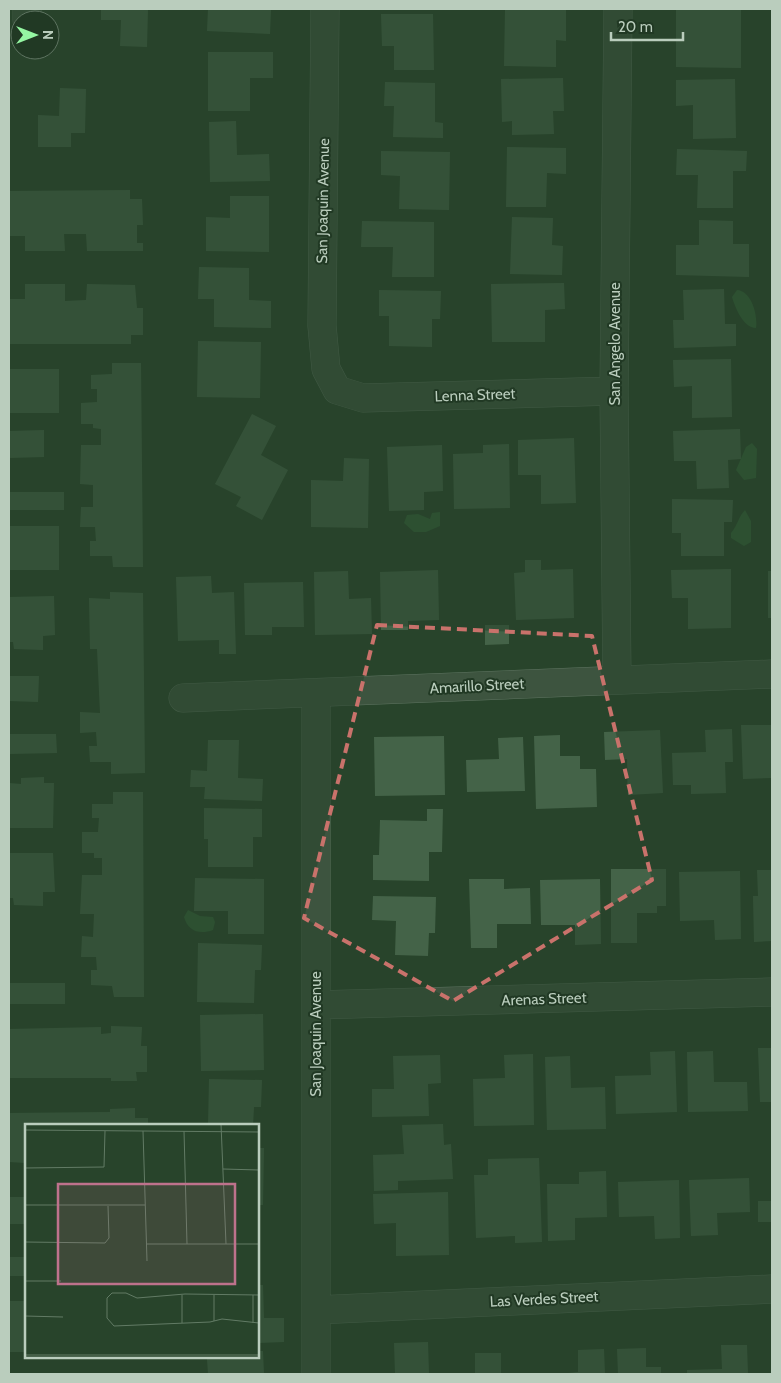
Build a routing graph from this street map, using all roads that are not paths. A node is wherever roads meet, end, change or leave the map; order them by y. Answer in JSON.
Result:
{"nodes":[{"id":1,"x":325,"y":9,"type":"edge"},
{"id":2,"x":618,"y":9,"type":"edge"},
{"id":3,"x":337,"y":390,"type":"joint"},
{"id":4,"x":614,"y":391,"type":"junction"},
{"id":5,"x":772,"y":674,"type":"edge"},
{"id":6,"x":617,"y":680,"type":"junction"},
{"id":7,"x":316,"y":694,"type":"junction"},
{"id":8,"x":183,"y":698,"type":"dead end"},
{"id":9,"x":772,"y":992,"type":"edge"},
{"id":10,"x":316,"y":1005,"type":"junction"},
{"id":11,"x":772,"y":1289,"type":"edge"},
{"id":12,"x":316,"y":1310,"type":"junction"},
{"id":13,"x":316,"y":1374,"type":"edge"}],
"edges":[{"from":1,"to":3,"type":"street","name":"San Joaquin Avenue"},
{"from":2,"to":4,"type":"street","name":"San Angelo Avenue"},
{"from":3,"to":4,"type":"street","name":"Lenna Street"},
{"from":4,"to":6,"type":"street","name":"San Angelo Avenue"},
{"from":5,"to":6,"type":"street","name":"Amarillo Street"},
{"from":6,"to":7,"type":"street","name":"Amarillo Street"},
{"from":7,"to":8,"type":"street","name":"Amarillo Street"},
{"from":7,"to":10,"type":"street","name":"San Joaquin Avenue"},
{"from":9,"to":10,"type":"street","name":"Arenas Street"},
{"from":10,"to":12,"type":"street","name":"San Joaquin Avenue"},
{"from":11,"to":12,"type":"street","name":"Las Verdes Street"},
{"from":12,"to":13,"type":"street","name":"San Joaquin Avenue"}]}
